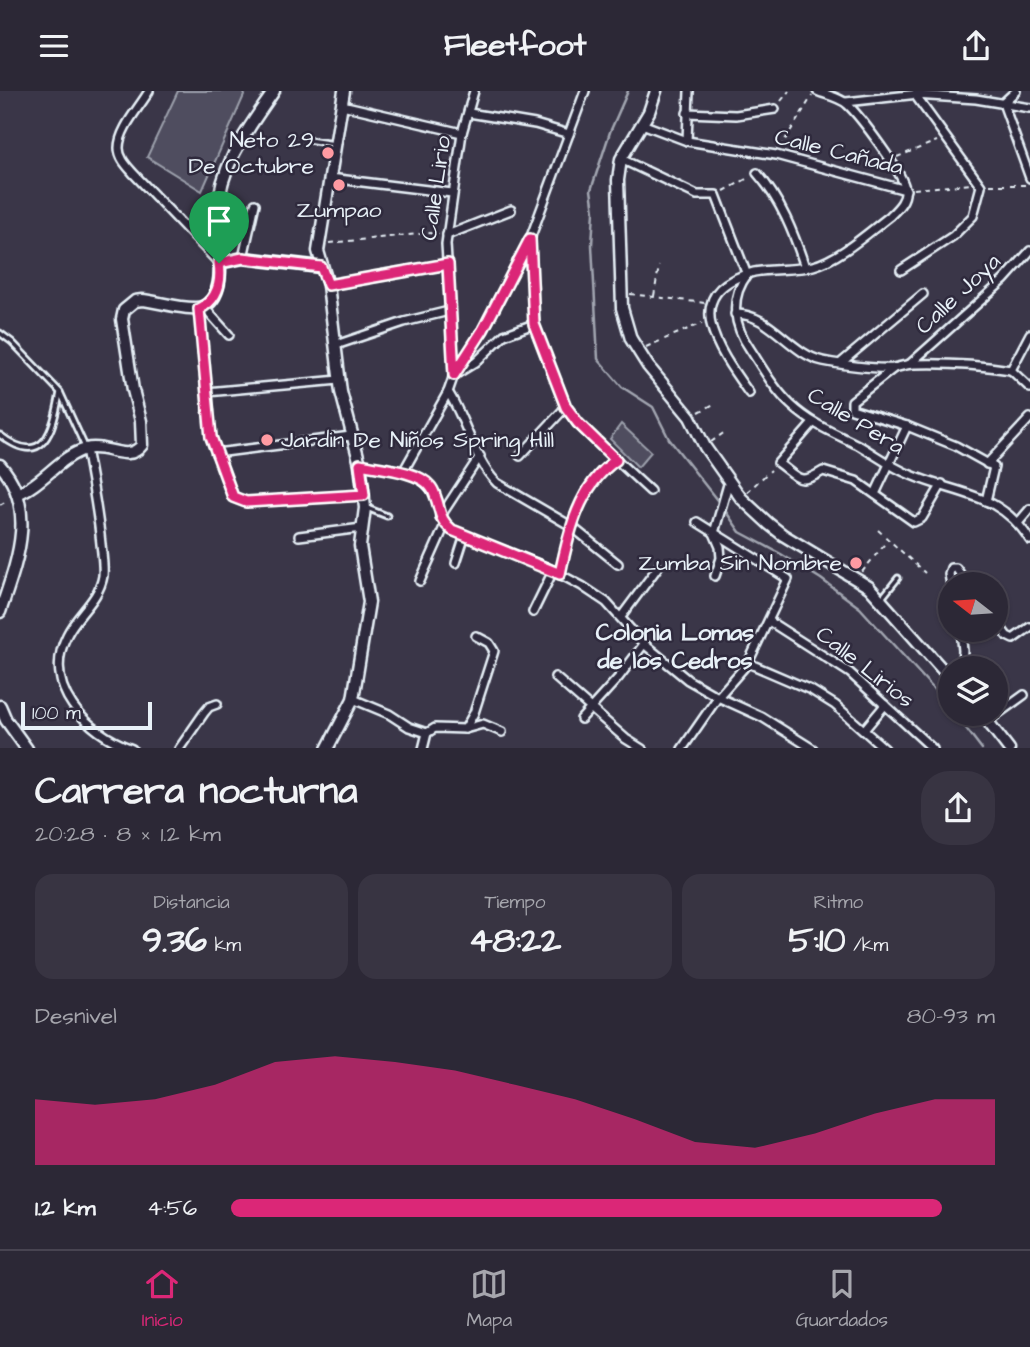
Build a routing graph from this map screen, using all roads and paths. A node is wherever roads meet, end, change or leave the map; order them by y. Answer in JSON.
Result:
{"nodes":[{"id":1,"x":149,"y":91,"type":"edge"},
{"id":2,"x":274,"y":91,"type":"edge"},
{"id":3,"x":344,"y":91,"type":"edge"},
{"id":4,"x":474,"y":91,"type":"edge"},
{"id":5,"x":584,"y":91,"type":"edge"},
{"id":6,"x":656,"y":91,"type":"edge"},
{"id":7,"x":689,"y":91,"type":"edge"},
{"id":8,"x":789,"y":91,"type":"edge"},
{"id":9,"x":816,"y":91,"type":"edge"},
{"id":10,"x":1016,"y":91,"type":"edge"},
{"id":11,"x":919,"y":93,"type":"edge"},
{"id":12,"x":846,"y":103,"type":"junction"},
{"id":13,"x":1003,"y":103,"type":"junction"},
{"id":14,"x":342,"y":105,"type":"junction"},
{"id":15,"x":1030,"y":108,"type":"edge"},
{"id":16,"x":775,"y":109,"type":"joint"},
{"id":17,"x":469,"y":113,"type":"junction"},
{"id":18,"x":687,"y":113,"type":"junction"},
{"id":19,"x":642,"y":124,"type":"junction"},
{"id":20,"x":462,"y":133,"type":"junction"},
{"id":21,"x":569,"y":135,"type":"junction"},
{"id":22,"x":947,"y":137,"type":"junction"},
{"id":23,"x":308,"y":140,"type":"dead end"},
{"id":24,"x":687,"y":141,"type":"junction"},
{"id":25,"x":336,"y":144,"type":"junction"},
{"id":26,"x":776,"y":155,"type":"junction"},
{"id":27,"x":621,"y":159,"type":"junction"},
{"id":28,"x":890,"y":160,"type":"junction"},
{"id":29,"x":757,"y":173,"type":"joint"},
{"id":30,"x":330,"y":178,"type":"junction"},
{"id":31,"x":1030,"y":178,"type":"edge"},
{"id":32,"x":981,"y":185,"type":"junction"},
{"id":33,"x":1030,"y":185,"type":"edge"},
{"id":34,"x":906,"y":190,"type":"junction"},
{"id":35,"x":452,"y":193,"type":"junction"},
{"id":36,"x":716,"y":195,"type":"junction"},
{"id":37,"x":255,"y":204,"type":"dead end"},
{"id":38,"x":510,"y":211,"type":"dead end"},
{"id":39,"x":447,"y":235,"type":"junction"},
{"id":40,"x":530,"y":239,"type":"junction"},
{"id":41,"x":318,"y":244,"type":"junction"},
{"id":42,"x":1030,"y":251,"type":"edge"},
{"id":43,"x":243,"y":258,"type":"junction"},
{"id":44,"x":219,"y":263,"type":"junction"},
{"id":45,"x":448,"y":264,"type":"junction"},
{"id":46,"x":659,"y":266,"type":"dead end"},
{"id":47,"x":321,"y":267,"type":"junction"},
{"id":48,"x":805,"y":267,"type":"junction"},
{"id":49,"x":901,"y":270,"type":"dead end"},
{"id":50,"x":747,"y":275,"type":"junction"},
{"id":51,"x":328,"y":285,"type":"junction"},
{"id":52,"x":621,"y":292,"type":"junction"},
{"id":53,"x":923,"y":294,"type":"dead end"},
{"id":54,"x":653,"y":297,"type":"junction"},
{"id":55,"x":709,"y":303,"type":"junction"},
{"id":56,"x":201,"y":308,"type":"junction"},
{"id":57,"x":449,"y":311,"type":"junction"},
{"id":58,"x":735,"y":314,"type":"junction"},
{"id":59,"x":709,"y":320,"type":"junction"},
{"id":60,"x":534,"y":324,"type":"junction"},
{"id":61,"x":0,"y":333,"type":"edge"},
{"id":62,"x":1030,"y":334,"type":"edge"},
{"id":63,"x":229,"y":335,"type":"dead end"},
{"id":64,"x":336,"y":345,"type":"junction"},
{"id":65,"x":638,"y":351,"type":"junction"},
{"id":66,"x":842,"y":362,"type":"junction"},
{"id":67,"x":911,"y":364,"type":"junction"},
{"id":68,"x":894,"y":368,"type":"junction"},
{"id":69,"x":1011,"y":370,"type":"junction"},
{"id":70,"x":454,"y":375,"type":"junction"},
{"id":71,"x":339,"y":380,"type":"junction"},
{"id":72,"x":1030,"y":388,"type":"edge"},
{"id":73,"x":60,"y":392,"type":"junction"},
{"id":74,"x":207,"y":392,"type":"junction"},
{"id":75,"x":448,"y":392,"type":"junction"},
{"id":76,"x":749,"y":393,"type":"dead end"},
{"id":77,"x":713,"y":404,"type":"dead end"},
{"id":78,"x":566,"y":407,"type":"junction"},
{"id":79,"x":690,"y":417,"type":"junction"},
{"id":80,"x":1030,"y":418,"type":"edge"},
{"id":81,"x":813,"y":423,"type":"junction"},
{"id":82,"x":906,"y":426,"type":"junction"},
{"id":83,"x":725,"y":432,"type":"dead end"},
{"id":84,"x":0,"y":435,"type":"edge"},
{"id":85,"x":351,"y":436,"type":"junction"},
{"id":86,"x":705,"y":447,"type":"junction"},
{"id":87,"x":86,"y":449,"type":"junction"},
{"id":88,"x":216,"y":453,"type":"junction"},
{"id":89,"x":480,"y":456,"type":"junction"},
{"id":90,"x":520,"y":456,"type":"dead end"},
{"id":91,"x":616,"y":460,"type":"junction"},
{"id":92,"x":778,"y":463,"type":"junction"},
{"id":93,"x":360,"y":464,"type":"junction"},
{"id":94,"x":890,"y":464,"type":"junction"},
{"id":95,"x":988,"y":464,"type":"junction"},
{"id":96,"x":0,"y":465,"type":"edge"},
{"id":97,"x":403,"y":473,"type":"junction"},
{"id":98,"x":729,"y":481,"type":"junction"},
{"id":99,"x":942,"y":484,"type":"junction"},
{"id":100,"x":650,"y":491,"type":"dead end"},
{"id":101,"x":17,"y":494,"type":"junction"},
{"id":102,"x":875,"y":494,"type":"junction"},
{"id":103,"x":364,"y":495,"type":"junction"},
{"id":104,"x":741,"y":498,"type":"junction"},
{"id":105,"x":986,"y":501,"type":"junction"},
{"id":106,"x":365,"y":508,"type":"junction"},
{"id":107,"x":1030,"y":509,"type":"edge"},
{"id":108,"x":387,"y":516,"type":"dead end"},
{"id":109,"x":440,"y":517,"type":"junction"},
{"id":110,"x":696,"y":522,"type":"dead end"},
{"id":111,"x":1018,"y":523,"type":"junction"},
{"id":112,"x":445,"y":525,"type":"junction"},
{"id":113,"x":572,"y":526,"type":"junction"},
{"id":114,"x":362,"y":528,"type":"junction"},
{"id":115,"x":878,"y":530,"type":"dead end"},
{"id":116,"x":715,"y":531,"type":"junction"},
{"id":117,"x":465,"y":535,"type":"junction"},
{"id":118,"x":299,"y":536,"type":"dead end"},
{"id":119,"x":887,"y":540,"type":"junction"},
{"id":120,"x":1030,"y":540,"type":"edge"},
{"id":121,"x":456,"y":563,"type":"dead end"},
{"id":122,"x":618,"y":564,"type":"dead end"},
{"id":123,"x":658,"y":567,"type":"dead end"},
{"id":124,"x":557,"y":572,"type":"junction"},
{"id":125,"x":925,"y":573,"type":"dead end"},
{"id":126,"x":715,"y":576,"type":"dead end"},
{"id":127,"x":857,"y":578,"type":"junction"},
{"id":128,"x":898,"y":578,"type":"dead end"},
{"id":129,"x":419,"y":581,"type":"dead end"},
{"id":130,"x":881,"y":598,"type":"junction"},
{"id":131,"x":533,"y":612,"type":"dead end"},
{"id":132,"x":0,"y":613,"type":"edge"},
{"id":133,"x":621,"y":617,"type":"junction"},
{"id":134,"x":769,"y":621,"type":"junction"},
{"id":135,"x":1030,"y":627,"type":"edge"},
{"id":136,"x":476,"y":636,"type":"dead end"},
{"id":137,"x":1008,"y":636,"type":"edge"},
{"id":138,"x":645,"y":644,"type":"junction"},
{"id":139,"x":748,"y":663,"type":"junction"},
{"id":140,"x":938,"y":664,"type":"edge"},
{"id":141,"x":555,"y":677,"type":"dead end"},
{"id":142,"x":1024,"y":695,"type":"dead end"},
{"id":143,"x":718,"y":697,"type":"junction"},
{"id":144,"x":353,"y":699,"type":"junction"},
{"id":145,"x":217,"y":704,"type":"dead end"},
{"id":146,"x":1008,"y":704,"type":"edge"},
{"id":147,"x":886,"y":705,"type":"junction"},
{"id":148,"x":0,"y":706,"type":"edge"},
{"id":149,"x":593,"y":708,"type":"junction"},
{"id":150,"x":581,"y":719,"type":"dead end"},
{"id":151,"x":992,"y":726,"type":"edge"},
{"id":152,"x":464,"y":729,"type":"junction"},
{"id":153,"x":864,"y":730,"type":"junction"},
{"id":154,"x":502,"y":732,"type":"dead end"},
{"id":155,"x":427,"y":733,"type":"junction"},
{"id":156,"x":27,"y":748,"type":"edge"},
{"id":157,"x":132,"y":748,"type":"edge"},
{"id":158,"x":179,"y":748,"type":"edge"},
{"id":159,"x":327,"y":748,"type":"edge"},
{"id":160,"x":424,"y":748,"type":"edge"},
{"id":161,"x":642,"y":748,"type":"edge"},
{"id":162,"x":682,"y":748,"type":"edge"},
{"id":163,"x":813,"y":748,"type":"edge"},
{"id":164,"x":885,"y":748,"type":"edge"},
{"id":165,"x":933,"y":748,"type":"edge"},
{"id":166,"x":1009,"y":748,"type":"edge"}],
"edges":[{"from":1,"to":44,"type":"street"},
{"from":2,"to":44,"type":"street"},
{"from":3,"to":14,"type":"street"},
{"from":4,"to":17,"type":"street","name":"Calle Lirio"},
{"from":5,"to":21,"type":"street"},
{"from":6,"to":19,"type":"street"},
{"from":7,"to":18,"type":"street"},
{"from":8,"to":16,"type":"path"},
{"from":9,"to":12,"type":"street"},
{"from":9,"to":26,"type":"path"},
{"from":10,"to":13,"type":"street"},
{"from":11,"to":12,"type":"street"},
{"from":11,"to":13,"type":"street"},
{"from":11,"to":22,"type":"street"},
{"from":12,"to":28,"type":"street"},
{"from":13,"to":15,"type":"street"},
{"from":13,"to":31,"type":"street"},
{"from":14,"to":20,"type":"street"},
{"from":14,"to":25,"type":"street"},
{"from":16,"to":18,"type":"street"},
{"from":17,"to":20,"type":"street","name":"Calle Lirio"},
{"from":17,"to":21,"type":"street"},
{"from":18,"to":24,"type":"street"},
{"from":19,"to":24,"type":"street","name":"Calle Cañada"},
{"from":19,"to":27,"type":"street"},
{"from":20,"to":35,"type":"street","name":"Calle Lirio"},
{"from":21,"to":40,"type":"street"},
{"from":22,"to":28,"type":"path"},
{"from":22,"to":32,"type":"street"},
{"from":23,"to":25,"type":"lane"},
{"from":24,"to":26,"type":"street","name":"Calle Cañada"},
{"from":25,"to":30,"type":"street"},
{"from":26,"to":34,"type":"street","name":"Calle Cañada"},
{"from":27,"to":36,"type":"street"},
{"from":27,"to":52,"type":"street"},
{"from":28,"to":34,"type":"street"},
{"from":29,"to":36,"type":"path"},
{"from":29,"to":48,"type":"street"},
{"from":30,"to":35,"type":"street"},
{"from":30,"to":41,"type":"street"},
{"from":32,"to":33,"type":"path","name":"Calle Cañada"},
{"from":32,"to":34,"type":"path","name":"Calle Cañada"},
{"from":32,"to":49,"type":"street"},
{"from":34,"to":48,"type":"street"},
{"from":35,"to":39,"type":"street","name":"Calle Lirio"},
{"from":36,"to":50,"type":"street"},
{"from":37,"to":43,"type":"street"},
{"from":38,"to":39,"type":"street"},
{"from":39,"to":41,"type":"path"},
{"from":39,"to":45,"type":"street","name":"Calle Lirio"},
{"from":40,"to":60,"type":"street"},
{"from":40,"to":70,"type":"street"},
{"from":41,"to":47,"type":"street"},
{"from":42,"to":67,"type":"street","name":"Calle Joya"},
{"from":43,"to":44,"type":"street"},
{"from":43,"to":47,"type":"street"},
{"from":44,"to":56,"type":"street"},
{"from":45,"to":51,"type":"street"},
{"from":45,"to":57,"type":"street","name":"Calle Lirio"},
{"from":46,"to":54,"type":"path"},
{"from":47,"to":51,"type":"street"},
{"from":48,"to":50,"type":"street"},
{"from":50,"to":55,"type":"street"},
{"from":50,"to":58,"type":"street"},
{"from":51,"to":64,"type":"street"},
{"from":52,"to":54,"type":"path"},
{"from":52,"to":65,"type":"street"},
{"from":53,"to":66,"type":"street"},
{"from":54,"to":55,"type":"path"},
{"from":55,"to":59,"type":"street"},
{"from":56,"to":63,"type":"street"},
{"from":56,"to":74,"type":"street"},
{"from":56,"to":87,"type":"street"},
{"from":57,"to":64,"type":"street"},
{"from":57,"to":70,"type":"street","name":"Calle Lirio"},
{"from":58,"to":66,"type":"street"},
{"from":58,"to":81,"type":"street","name":"Calle Pera"},
{"from":59,"to":65,"type":"path"},
{"from":59,"to":76,"type":"street"},
{"from":60,"to":70,"type":"street"},
{"from":60,"to":78,"type":"street"},
{"from":61,"to":73,"type":"lane"},
{"from":62,"to":69,"type":"street"},
{"from":64,"to":71,"type":"street"},
{"from":65,"to":79,"type":"street"},
{"from":66,"to":68,"type":"street"},
{"from":67,"to":68,"type":"street"},
{"from":67,"to":69,"type":"street"},
{"from":68,"to":82,"type":"street"},
{"from":69,"to":72,"type":"street"},
{"from":70,"to":75,"type":"street"},
{"from":71,"to":74,"type":"street"},
{"from":71,"to":85,"type":"street"},
{"from":73,"to":84,"type":"lane"},
{"from":73,"to":87,"type":"lane"},
{"from":74,"to":88,"type":"street"},
{"from":75,"to":89,"type":"street"},
{"from":75,"to":97,"type":"street"},
{"from":77,"to":79,"type":"path"},
{"from":78,"to":90,"type":"street"},
{"from":78,"to":91,"type":"street"},
{"from":79,"to":86,"type":"street"},
{"from":80,"to":95,"type":"street"},
{"from":81,"to":92,"type":"street"},
{"from":81,"to":94,"type":"street","name":"Calle Pera"},
{"from":82,"to":94,"type":"street"},
{"from":82,"to":95,"type":"street"},
{"from":83,"to":86,"type":"path"},
{"from":85,"to":88,"type":"street"},
{"from":85,"to":93,"type":"street"},
{"from":86,"to":98,"type":"street"},
{"from":87,"to":101,"type":"street"},
{"from":87,"to":157,"type":"street"},
{"from":88,"to":103,"type":"street"},
{"from":89,"to":109,"type":"street"},
{"from":89,"to":113,"type":"street"},
{"from":91,"to":100,"type":"street"},
{"from":91,"to":113,"type":"street"},
{"from":92,"to":102,"type":"street"},
{"from":92,"to":104,"type":"path"},
{"from":93,"to":97,"type":"street"},
{"from":93,"to":103,"type":"street"},
{"from":94,"to":99,"type":"street","name":"Calle Pera"},
{"from":94,"to":102,"type":"street"},
{"from":95,"to":105,"type":"street"},
{"from":96,"to":101,"type":"street"},
{"from":97,"to":109,"type":"street"},
{"from":98,"to":104,"type":"street"},
{"from":98,"to":116,"type":"street"},
{"from":99,"to":102,"type":"street"},
{"from":99,"to":105,"type":"street","name":"Calle Pera"},
{"from":101,"to":132,"type":"street"},
{"from":103,"to":106,"type":"street"},
{"from":104,"to":127,"type":"street"},
{"from":105,"to":111,"type":"street","name":"Calle Pera"},
{"from":106,"to":108,"type":"lane"},
{"from":106,"to":114,"type":"street"},
{"from":107,"to":111,"type":"street"},
{"from":109,"to":112,"type":"street"},
{"from":110,"to":116,"type":"street"},
{"from":111,"to":120,"type":"street","name":"Calle Pera"},
{"from":112,"to":117,"type":"street"},
{"from":112,"to":129,"type":"street"},
{"from":113,"to":122,"type":"street"},
{"from":113,"to":124,"type":"street"},
{"from":114,"to":118,"type":"street"},
{"from":114,"to":144,"type":"street"},
{"from":115,"to":119,"type":"path"},
{"from":116,"to":126,"type":"street"},
{"from":116,"to":134,"type":"street"},
{"from":117,"to":121,"type":"street"},
{"from":117,"to":124,"type":"street"},
{"from":119,"to":125,"type":"path"},
{"from":119,"to":127,"type":"path"},
{"from":123,"to":133,"type":"street"},
{"from":124,"to":131,"type":"street"},
{"from":124,"to":133,"type":"street"},
{"from":127,"to":130,"type":"street"},
{"from":128,"to":130,"type":"lane"},
{"from":130,"to":140,"type":"street"},
{"from":133,"to":138,"type":"street"},
{"from":134,"to":139,"type":"street"},
{"from":134,"to":147,"type":"street","name":"Calle Lirios"},
{"from":135,"to":137,"type":"street"},
{"from":136,"to":152,"type":"street"},
{"from":138,"to":143,"type":"street"},
{"from":138,"to":149,"type":"street"},
{"from":139,"to":143,"type":"street"},
{"from":139,"to":153,"type":"street"},
{"from":141,"to":149,"type":"street"},
{"from":142,"to":146,"type":"street"},
{"from":143,"to":162,"type":"street"},
{"from":143,"to":163,"type":"street"},
{"from":144,"to":155,"type":"street"},
{"from":144,"to":159,"type":"street"},
{"from":145,"to":158,"type":"street"},
{"from":147,"to":153,"type":"street"},
{"from":147,"to":165,"type":"street","name":"Calle Lirios"},
{"from":148,"to":156,"type":"street"},
{"from":149,"to":150,"type":"street"},
{"from":149,"to":161,"type":"street"},
{"from":151,"to":166,"type":"street"},
{"from":152,"to":154,"type":"street"},
{"from":152,"to":155,"type":"street"},
{"from":153,"to":164,"type":"street"},
{"from":155,"to":160,"type":"street"}]}
